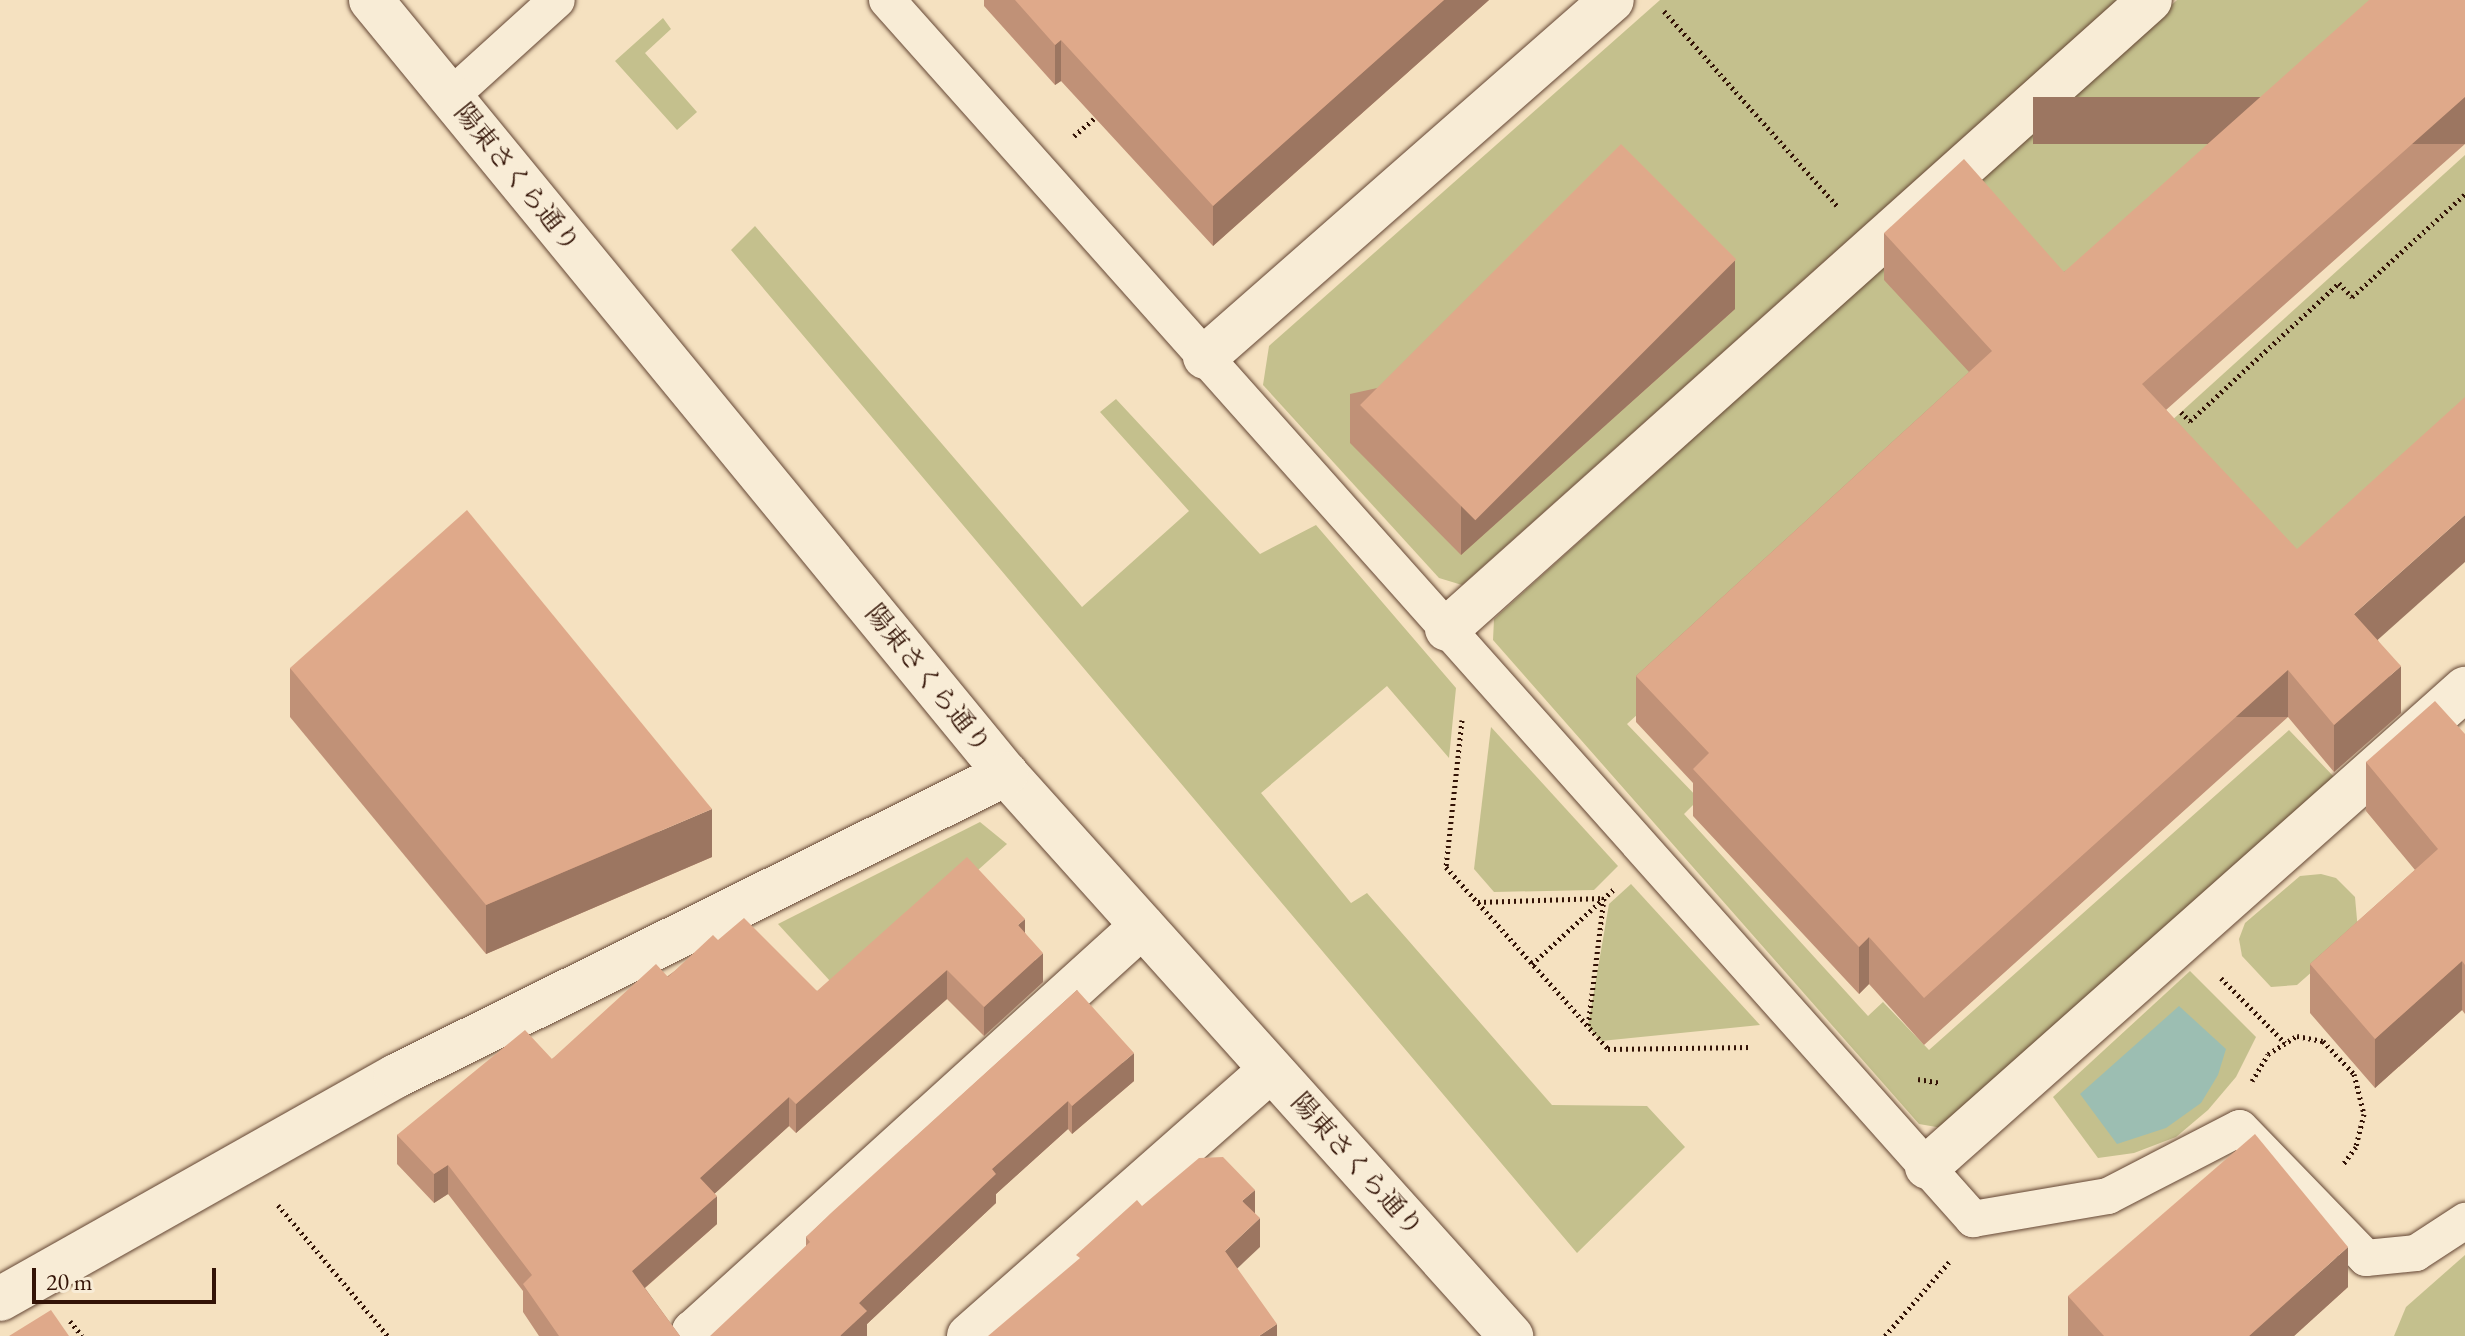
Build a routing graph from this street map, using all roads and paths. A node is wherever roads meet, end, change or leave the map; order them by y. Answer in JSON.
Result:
{"nodes":[{"id":1,"x":371,"y":0,"type":"edge"},
{"id":2,"x":557,"y":0,"type":"edge"},
{"id":3,"x":887,"y":0,"type":"edge"},
{"id":4,"x":1612,"y":0,"type":"edge"},
{"id":5,"x":1673,"y":0,"type":"edge"},
{"id":6,"x":2150,"y":0,"type":"edge"},
{"id":7,"x":450,"y":97,"type":"junction"},
{"id":8,"x":1105,"y":109,"type":"edge"},
{"id":9,"x":1037,"y":168,"type":"junction"},
{"id":10,"x":2465,"y":194,"type":"edge"},
{"id":11,"x":1873,"y":247,"type":"junction"},
{"id":12,"x":1205,"y":357,"type":"junction"},
{"id":13,"x":2181,"y":412,"type":"dead end"},
{"id":14,"x":1458,"y":641,"type":"junction"},
{"id":15,"x":2465,"y":689,"type":"edge"},
{"id":16,"x":1006,"y":774,"type":"junction"},
{"id":17,"x":1650,"y":855,"type":"junction"},
{"id":18,"x":1604,"y":898,"type":"junction"},
{"id":19,"x":1477,"y":902,"type":"junction"},
{"id":20,"x":1142,"y":926,"type":"junction"},
{"id":21,"x":2183,"y":940,"type":"junction"},
{"id":22,"x":1532,"y":964,"type":"junction"},
{"id":23,"x":1588,"y":1026,"type":"junction"},
{"id":24,"x":2285,"y":1043,"type":"junction"},
{"id":25,"x":1820,"y":1046,"type":"junction"},
{"id":26,"x":1271,"y":1070,"type":"junction"},
{"id":27,"x":2236,"y":1130,"type":"junction"},
{"id":28,"x":242,"y":1162,"type":"junction"},
{"id":29,"x":1927,"y":1167,"type":"junction"},
{"id":30,"x":2313,"y":1203,"type":"junction"},
{"id":31,"x":1973,"y":1219,"type":"junction"},
{"id":32,"x":2465,"y":1221,"type":"edge"},
{"id":33,"x":0,"y":1299,"type":"edge"},
{"id":34,"x":388,"y":1336,"type":"edge"},
{"id":35,"x":698,"y":1336,"type":"edge"},
{"id":36,"x":969,"y":1336,"type":"edge"},
{"id":37,"x":1511,"y":1336,"type":"edge"},
{"id":38,"x":1885,"y":1336,"type":"edge"}],
"edges":[{"from":1,"to":7,"type":"street","name":"陽東さくら通り"},
{"from":2,"to":7,"type":"lane"},
{"from":3,"to":9,"type":"lane"},
{"from":4,"to":12,"type":"street"},
{"from":5,"to":11,"type":"path"},
{"from":6,"to":11,"type":"street"},
{"from":7,"to":16,"type":"street","name":"陽東さくら通り"},
{"from":8,"to":9,"type":"path"},
{"from":9,"to":12,"type":"lane"},
{"from":10,"to":13,"type":"path"},
{"from":11,"to":14,"type":"street"},
{"from":12,"to":14,"type":"lane"},
{"from":14,"to":17,"type":"lane"},
{"from":14,"to":19,"type":"path"},
{"from":15,"to":21,"type":"street"},
{"from":16,"to":20,"type":"street","name":"陽東さくら通り"},
{"from":16,"to":28,"type":"street"},
{"from":17,"to":18,"type":"path"},
{"from":17,"to":25,"type":"lane"},
{"from":18,"to":19,"type":"path"},
{"from":18,"to":22,"type":"path"},
{"from":18,"to":23,"type":"path"},
{"from":19,"to":22,"type":"path"},
{"from":20,"to":26,"type":"street","name":"陽東さくら通り"},
{"from":20,"to":35,"type":"street"},
{"from":21,"to":24,"type":"path"},
{"from":21,"to":29,"type":"street"},
{"from":22,"to":23,"type":"path"},
{"from":23,"to":25,"type":"path"},
{"from":24,"to":27,"type":"path"},
{"from":24,"to":30,"type":"path"},
{"from":25,"to":29,"type":"lane"},
{"from":26,"to":36,"type":"street"},
{"from":26,"to":37,"type":"street","name":"陽東さくら通り"},
{"from":27,"to":30,"type":"lane"},
{"from":27,"to":31,"type":"lane"},
{"from":28,"to":33,"type":"street"},
{"from":28,"to":34,"type":"path"},
{"from":29,"to":31,"type":"lane"},
{"from":30,"to":32,"type":"lane"},
{"from":31,"to":38,"type":"path"}]}
